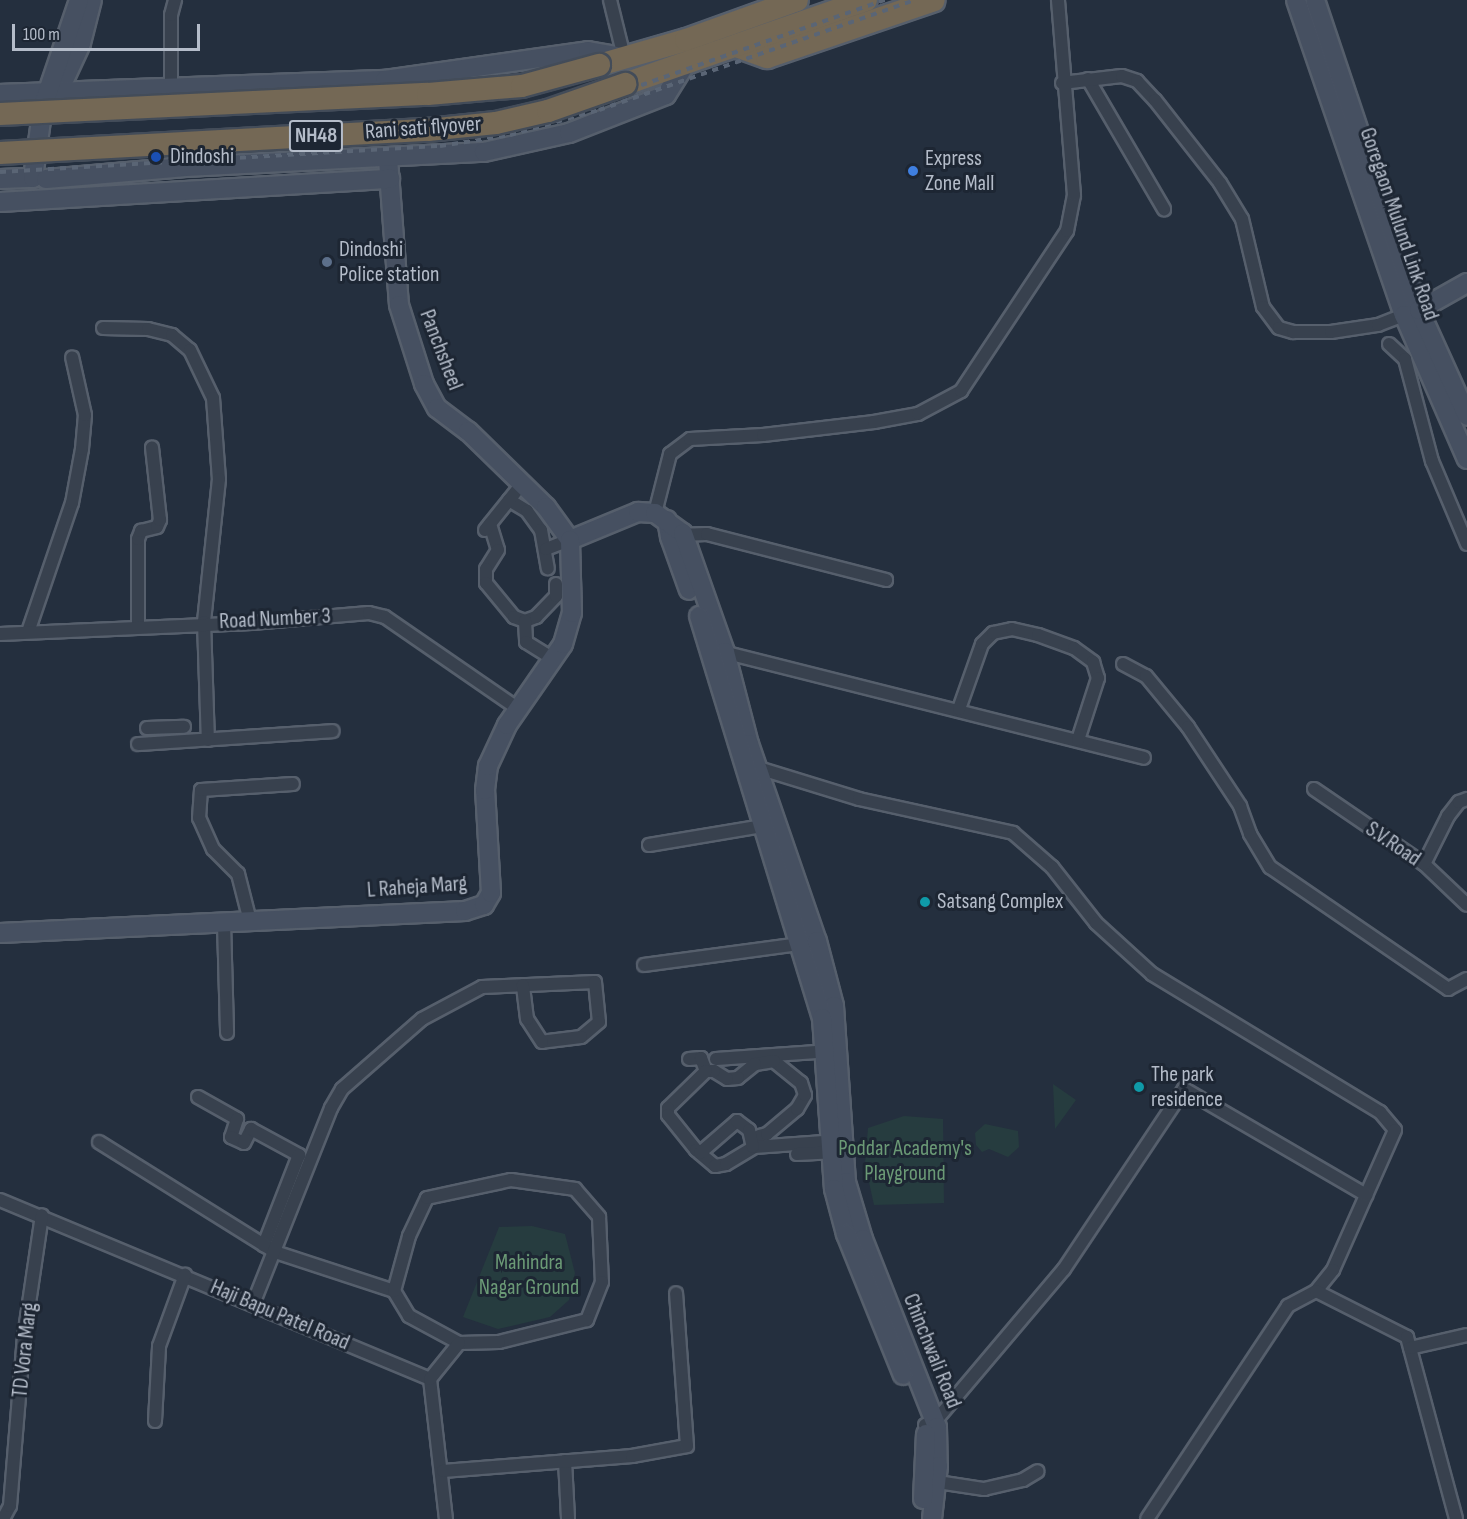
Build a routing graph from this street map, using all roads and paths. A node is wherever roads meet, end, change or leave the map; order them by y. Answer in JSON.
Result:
{"nodes":[{"id":1,"x":175,"y":0,"type":"edge"},
{"id":2,"x":610,"y":0,"type":"edge"},
{"id":3,"x":797,"y":0,"type":"edge"},
{"id":4,"x":866,"y":0,"type":"edge"},
{"id":5,"x":933,"y":0,"type":"edge"},
{"id":6,"x":1058,"y":0,"type":"edge"},
{"id":7,"x":1296,"y":0,"type":"edge"},
{"id":8,"x":1315,"y":0,"type":"edge"},
{"id":9,"x":87,"y":1,"type":"edge"},
{"id":10,"x":776,"y":5,"type":"edge"},
{"id":11,"x":736,"y":46,"type":"junction"},
{"id":12,"x":619,"y":58,"type":"junction"},
{"id":13,"x":686,"y":63,"type":"junction"},
{"id":14,"x":1088,"y":79,"type":"junction"},
{"id":15,"x":1062,"y":83,"type":"junction"},
{"id":16,"x":171,"y":86,"type":"junction"},
{"id":17,"x":54,"y":92,"type":"junction"},
{"id":18,"x":0,"y":94,"type":"edge"},
{"id":19,"x":0,"y":114,"type":"edge"},
{"id":20,"x":0,"y":153,"type":"edge"},
{"id":21,"x":389,"y":169,"type":"junction"},
{"id":22,"x":0,"y":179,"type":"edge"},
{"id":23,"x":46,"y":189,"type":"junction"},
{"id":24,"x":0,"y":202,"type":"edge"},
{"id":25,"x":1164,"y":208,"type":"dead end"},
{"id":26,"x":1467,"y":283,"type":"edge"},
{"id":27,"x":1412,"y":312,"type":"junction"},
{"id":28,"x":103,"y":328,"type":"dead end"},
{"id":29,"x":1389,"y":344,"type":"dead end"},
{"id":30,"x":72,"y":357,"type":"dead end"},
{"id":31,"x":1467,"y":416,"type":"edge"},
{"id":32,"x":152,"y":447,"type":"dead end"},
{"id":33,"x":1467,"y":459,"type":"edge"},
{"id":34,"x":522,"y":484,"type":"junction"},
{"id":35,"x":509,"y":500,"type":"junction"},
{"id":36,"x":669,"y":526,"type":"junction"},
{"id":37,"x":570,"y":540,"type":"junction"},
{"id":38,"x":1467,"y":543,"type":"edge"},
{"id":39,"x":546,"y":549,"type":"junction"},
{"id":40,"x":548,"y":568,"type":"dead end"},
{"id":41,"x":886,"y":580,"type":"dead end"},
{"id":42,"x":556,"y":584,"type":"dead end"},
{"id":43,"x":525,"y":621,"type":"junction"},
{"id":44,"x":204,"y":622,"type":"junction"},
{"id":45,"x":138,"y":626,"type":"junction"},
{"id":46,"x":28,"y":632,"type":"junction"},
{"id":47,"x":0,"y":634,"type":"edge"},
{"id":48,"x":717,"y":650,"type":"junction"},
{"id":49,"x":552,"y":659,"type":"junction"},
{"id":50,"x":1123,"y":664,"type":"dead end"},
{"id":51,"x":959,"y":709,"type":"junction"},
{"id":52,"x":520,"y":710,"type":"junction"},
{"id":53,"x":164,"y":727,"type":"junction"},
{"id":54,"x":184,"y":727,"type":"dead end"},
{"id":55,"x":147,"y":728,"type":"dead end"},
{"id":56,"x":333,"y":731,"type":"dead end"},
{"id":57,"x":208,"y":740,"type":"junction"},
{"id":58,"x":1078,"y":740,"type":"junction"},
{"id":59,"x":164,"y":743,"type":"junction"},
{"id":60,"x":138,"y":744,"type":"dead end"},
{"id":61,"x":1144,"y":758,"type":"dead end"},
{"id":62,"x":751,"y":766,"type":"junction"},
{"id":63,"x":293,"y":784,"type":"dead end"},
{"id":64,"x":1314,"y":789,"type":"dead end"},
{"id":65,"x":1467,"y":799,"type":"edge"},
{"id":66,"x":770,"y":825,"type":"junction"},
{"id":67,"x":649,"y":845,"type":"dead end"},
{"id":68,"x":1424,"y":864,"type":"junction"},
{"id":69,"x":1467,"y":905,"type":"edge"},
{"id":70,"x":250,"y":921,"type":"junction"},
{"id":71,"x":224,"y":923,"type":"junction"},
{"id":72,"x":0,"y":933,"type":"edge"},
{"id":73,"x":809,"y":942,"type":"junction"},
{"id":74,"x":644,"y":965,"type":"dead end"},
{"id":75,"x":1467,"y":979,"type":"edge"},
{"id":76,"x":523,"y":985,"type":"junction"},
{"id":77,"x":227,"y":1033,"type":"dead end"},
{"id":78,"x":830,"y":1051,"type":"junction"},
{"id":79,"x":689,"y":1059,"type":"dead end"},
{"id":80,"x":716,"y":1059,"type":"dead end"},
{"id":81,"x":706,"y":1071,"type":"junction"},
{"id":82,"x":198,"y":1097,"type":"dead end"},
{"id":83,"x":99,"y":1142,"type":"dead end"},
{"id":84,"x":756,"y":1142,"type":"junction"},
{"id":85,"x":837,"y":1147,"type":"junction"},
{"id":86,"x":700,"y":1153,"type":"junction"},
{"id":87,"x":796,"y":1154,"type":"dead end"},
{"id":88,"x":1366,"y":1195,"type":"junction"},
{"id":89,"x":0,"y":1200,"type":"edge"},
{"id":90,"x":42,"y":1215,"type":"junction"},
{"id":91,"x":270,"y":1248,"type":"junction"},
{"id":92,"x":185,"y":1275,"type":"junction"},
{"id":93,"x":875,"y":1290,"type":"junction"},
{"id":94,"x":394,"y":1291,"type":"junction"},
{"id":95,"x":1317,"y":1291,"type":"junction"},
{"id":96,"x":676,"y":1293,"type":"dead end"},
{"id":97,"x":253,"y":1304,"type":"junction"},
{"id":98,"x":1467,"y":1335,"type":"edge"},
{"id":99,"x":459,"y":1343,"type":"junction"},
{"id":100,"x":1410,"y":1348,"type":"junction"},
{"id":101,"x":430,"y":1379,"type":"junction"},
{"id":102,"x":155,"y":1421,"type":"dead end"},
{"id":103,"x":929,"y":1423,"type":"junction"},
{"id":104,"x":565,"y":1461,"type":"junction"},
{"id":105,"x":443,"y":1471,"type":"junction"},
{"id":106,"x":1038,"y":1471,"type":"dead end"},
{"id":107,"x":930,"y":1481,"type":"junction"},
{"id":108,"x":3,"y":1519,"type":"edge"},
{"id":109,"x":446,"y":1519,"type":"edge"},
{"id":110,"x":568,"y":1519,"type":"edge"},
{"id":111,"x":922,"y":1519,"type":"edge"},
{"id":112,"x":932,"y":1519,"type":"edge"},
{"id":113,"x":1147,"y":1519,"type":"edge"},
{"id":114,"x":1455,"y":1519,"type":"edge"}],
"edges":[{"from":1,"to":16,"type":"street"},
{"from":2,"to":12,"type":"street"},
{"from":3,"to":10,"type":"highway","number":"NH48"},
{"from":4,"to":11,"type":"highway","number":"NH48"},
{"from":5,"to":11,"type":"highway"},
{"from":6,"to":15,"type":"street"},
{"from":7,"to":27,"type":"street","name":"Goregaon Mulund Link Road"},
{"from":8,"to":27,"type":"street","name":"Goregaon Mulund Link Road"},
{"from":9,"to":17,"type":"street"},
{"from":10,"to":12,"type":"highway","number":"NH48"},
{"from":11,"to":13,"type":"highway","number":"NH48"},
{"from":12,"to":16,"type":"street"},
{"from":12,"to":19,"type":"highway","name":"Rani sati flyover","number":"NH48","bridge":true},
{"from":13,"to":20,"type":"highway","name":"Rani sati flyover","number":"NH48","bridge":true},
{"from":13,"to":21,"type":"street"},
{"from":14,"to":15,"type":"street"},
{"from":14,"to":25,"type":"street"},
{"from":14,"to":27,"type":"street"},
{"from":15,"to":36,"type":"street"},
{"from":16,"to":17,"type":"street"},
{"from":17,"to":18,"type":"street"},
{"from":17,"to":22,"type":"street"},
{"from":17,"to":23,"type":"street"},
{"from":21,"to":23,"type":"street"},
{"from":21,"to":23,"type":"street"},
{"from":21,"to":34,"type":"street","name":"Panchsheel"},
{"from":23,"to":24,"type":"street"},
{"from":26,"to":27,"type":"street"},
{"from":27,"to":31,"type":"street","name":"Goregaon Mulund Link Road"},
{"from":27,"to":33,"type":"street","name":"Goregaon Mulund Link Road"},
{"from":28,"to":44,"type":"street"},
{"from":29,"to":38,"type":"street"},
{"from":30,"to":46,"type":"street"},
{"from":32,"to":45,"type":"street"},
{"from":34,"to":35,"type":"street"},
{"from":34,"to":37,"type":"street","name":"Panchsheel"},
{"from":35,"to":39,"type":"street"},
{"from":35,"to":43,"type":"street"},
{"from":36,"to":37,"type":"street"},
{"from":36,"to":41,"type":"street"},
{"from":36,"to":48,"type":"street"},
{"from":37,"to":39,"type":"street"},
{"from":37,"to":49,"type":"street","name":"L Raheja Marg"},
{"from":39,"to":40,"type":"street"},
{"from":42,"to":43,"type":"street"},
{"from":43,"to":49,"type":"street"},
{"from":44,"to":45,"type":"street","name":"Road Number 3"},
{"from":44,"to":52,"type":"street","name":"Road Number 3"},
{"from":44,"to":57,"type":"street"},
{"from":45,"to":46,"type":"street","name":"Road Number 3"},
{"from":46,"to":47,"type":"street","name":"Road Number 3"},
{"from":48,"to":51,"type":"street"},
{"from":48,"to":62,"type":"street"},
{"from":49,"to":52,"type":"street","name":"L Raheja Marg"},
{"from":50,"to":75,"type":"street"},
{"from":51,"to":58,"type":"street"},
{"from":51,"to":58,"type":"street"},
{"from":52,"to":70,"type":"street","name":"L Raheja Marg"},
{"from":53,"to":54,"type":"street"},
{"from":53,"to":55,"type":"street"},
{"from":53,"to":59,"type":"street"},
{"from":56,"to":57,"type":"street"},
{"from":57,"to":59,"type":"street"},
{"from":58,"to":61,"type":"street"},
{"from":59,"to":60,"type":"street"},
{"from":62,"to":66,"type":"street"},
{"from":62,"to":88,"type":"street"},
{"from":63,"to":70,"type":"street"},
{"from":64,"to":68,"type":"street","name":"S.V.Road"},
{"from":65,"to":68,"type":"street"},
{"from":66,"to":67,"type":"street"},
{"from":66,"to":73,"type":"street"},
{"from":68,"to":69,"type":"street","name":"S.V.Road"},
{"from":70,"to":71,"type":"street","name":"L Raheja Marg"},
{"from":71,"to":72,"type":"street","name":"L Raheja Marg"},
{"from":71,"to":77,"type":"street"},
{"from":73,"to":74,"type":"street"},
{"from":73,"to":78,"type":"street"},
{"from":76,"to":76,"type":"street"},
{"from":76,"to":91,"type":"street"},
{"from":78,"to":80,"type":"street"},
{"from":78,"to":85,"type":"street"},
{"from":79,"to":81,"type":"street"},
{"from":81,"to":84,"type":"street"},
{"from":81,"to":86,"type":"street"},
{"from":82,"to":91,"type":"street"},
{"from":83,"to":91,"type":"street"},
{"from":84,"to":85,"type":"street"},
{"from":84,"to":86,"type":"street"},
{"from":84,"to":86,"type":"street"},
{"from":85,"to":87,"type":"street"},
{"from":85,"to":93,"type":"street","name":"Chinchwali Road"},
{"from":85,"to":93,"type":"street"},
{"from":88,"to":95,"type":"street"},
{"from":88,"to":103,"type":"street"},
{"from":89,"to":90,"type":"street","name":"Haji Bapu Patel Road"},
{"from":90,"to":92,"type":"street","name":"Haji Bapu Patel Road"},
{"from":90,"to":108,"type":"street","name":"TD Vora Marg"},
{"from":91,"to":94,"type":"street"},
{"from":91,"to":97,"type":"street"},
{"from":92,"to":97,"type":"street","name":"Haji Bapu Patel Road"},
{"from":92,"to":102,"type":"street"},
{"from":93,"to":103,"type":"street","name":"Chinchwali Road"},
{"from":94,"to":99,"type":"street"},
{"from":94,"to":99,"type":"street"},
{"from":95,"to":100,"type":"street"},
{"from":95,"to":113,"type":"street"},
{"from":96,"to":104,"type":"street"},
{"from":97,"to":101,"type":"street","name":"Haji Bapu Patel Road"},
{"from":98,"to":100,"type":"street"},
{"from":99,"to":101,"type":"street"},
{"from":100,"to":114,"type":"street"},
{"from":101,"to":105,"type":"street"},
{"from":103,"to":107,"type":"street","name":"Chinchwali Road"},
{"from":104,"to":105,"type":"street"},
{"from":104,"to":110,"type":"street"},
{"from":105,"to":109,"type":"street"},
{"from":106,"to":107,"type":"street"},
{"from":107,"to":111,"type":"street"},
{"from":107,"to":112,"type":"street","name":"Chinchwali Road"}]}
